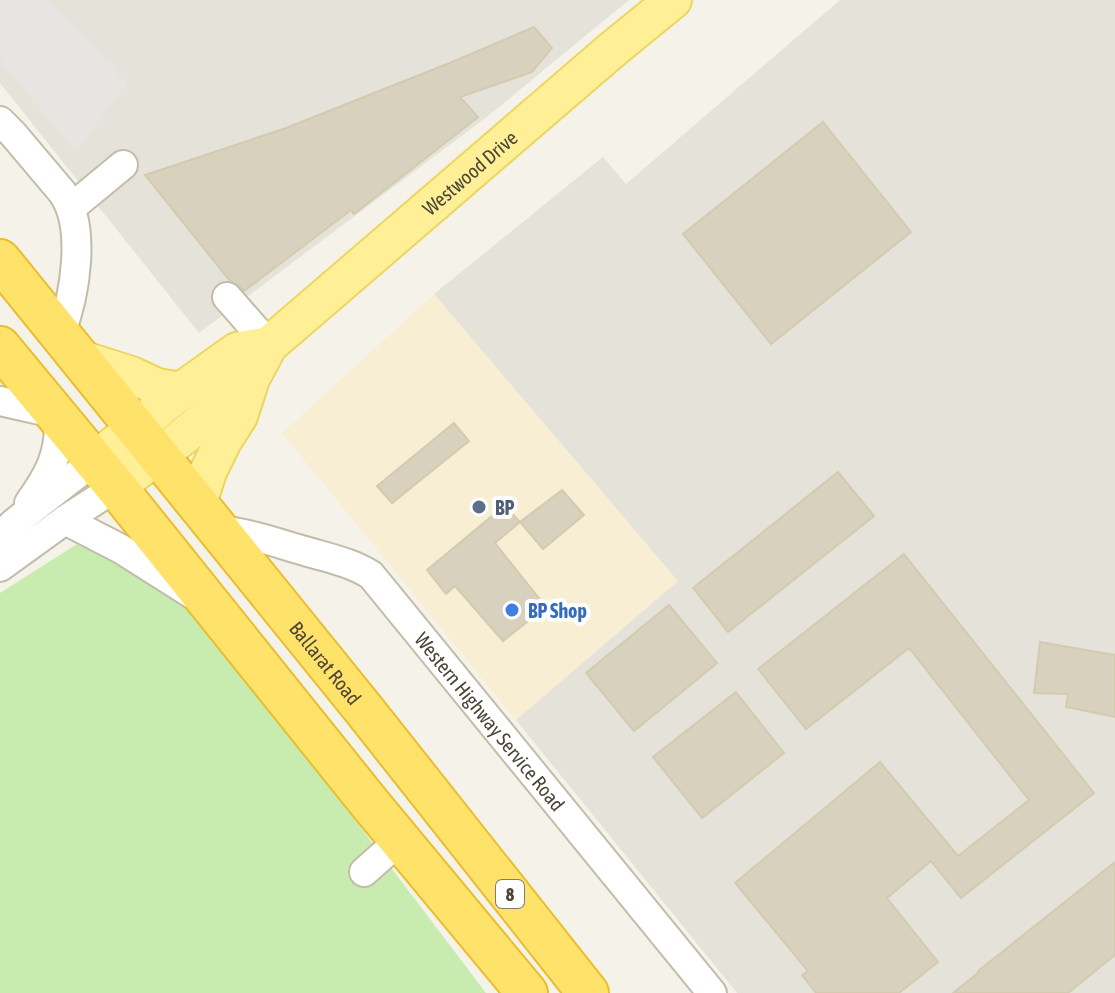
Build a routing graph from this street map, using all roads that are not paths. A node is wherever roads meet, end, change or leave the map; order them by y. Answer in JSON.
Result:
{"nodes":[{"id":1,"x":673,"y":0,"type":"edge"},
{"id":2,"x":0,"y":121,"type":"edge"},
{"id":3,"x":123,"y":165,"type":"dead end"},
{"id":4,"x":71,"y":208,"type":"junction"},
{"id":5,"x":0,"y":260,"type":"edge"},
{"id":6,"x":227,"y":297,"type":"dead end"},
{"id":7,"x":269,"y":345,"type":"junction"},
{"id":8,"x":70,"y":346,"type":"junction"},
{"id":9,"x":0,"y":347,"type":"edge"},
{"id":10,"x":251,"y":379,"type":"junction"},
{"id":11,"x":181,"y":391,"type":"junction"},
{"id":12,"x":0,"y":401,"type":"edge"},
{"id":13,"x":56,"y":416,"type":"junction"},
{"id":14,"x":147,"y":440,"type":"junction"},
{"id":15,"x":105,"y":474,"type":"junction"},
{"id":16,"x":208,"y":516,"type":"junction"},
{"id":17,"x":65,"y":520,"type":"junction"},
{"id":18,"x":7,"y":530,"type":"edge"},
{"id":19,"x":0,"y":567,"type":"edge"},
{"id":20,"x":210,"y":605,"type":"junction"},
{"id":21,"x":400,"y":840,"type":"junction"},
{"id":22,"x":364,"y":872,"type":"dead end"},
{"id":23,"x":527,"y":993,"type":"edge"},
{"id":24,"x":588,"y":993,"type":"edge"},
{"id":25,"x":712,"y":993,"type":"edge"}],
"edges":[{"from":1,"to":7,"type":"main road","name":"Westwood Drive"},
{"from":2,"to":4,"type":"street"},
{"from":3,"to":4,"type":"street"},
{"from":4,"to":8,"type":"street"},
{"from":5,"to":8,"type":"highway","name":"Ballarat Road","number":"8"},
{"from":6,"to":7,"type":"street"},
{"from":7,"to":10,"type":"main road","name":"Westwood Drive"},
{"from":7,"to":11,"type":"main road","name":"Westwood Drive"},
{"from":8,"to":11,"type":"main road"},
{"from":8,"to":14,"type":"highway","name":"Ballarat Road","number":"8"},
{"from":9,"to":13,"type":"highway"},
{"from":10,"to":14,"type":"main road","name":"Westwood Drive"},
{"from":10,"to":16,"type":"main road"},
{"from":11,"to":14,"type":"main road","name":"Westwood Drive"},
{"from":12,"to":13,"type":"street"},
{"from":13,"to":15,"type":"highway"},
{"from":13,"to":18,"type":"street"},
{"from":14,"to":15,"type":"main road","name":"Westwood Drive"},
{"from":14,"to":16,"type":"highway","name":"Ballarat Road","number":"8"},
{"from":15,"to":17,"type":"street","name":"Westwood Drive"},
{"from":15,"to":18,"type":"street","name":"Westwood Drive"},
{"from":15,"to":20,"type":"highway"},
{"from":16,"to":24,"type":"highway","name":"Ballarat Road","number":"8"},
{"from":16,"to":25,"type":"street","name":"Western Highway Service Road"},
{"from":17,"to":19,"type":"street","name":"Westwood Drive"},
{"from":17,"to":20,"type":"street"},
{"from":20,"to":21,"type":"highway"},
{"from":21,"to":22,"type":"street"},
{"from":21,"to":23,"type":"highway"}]}
